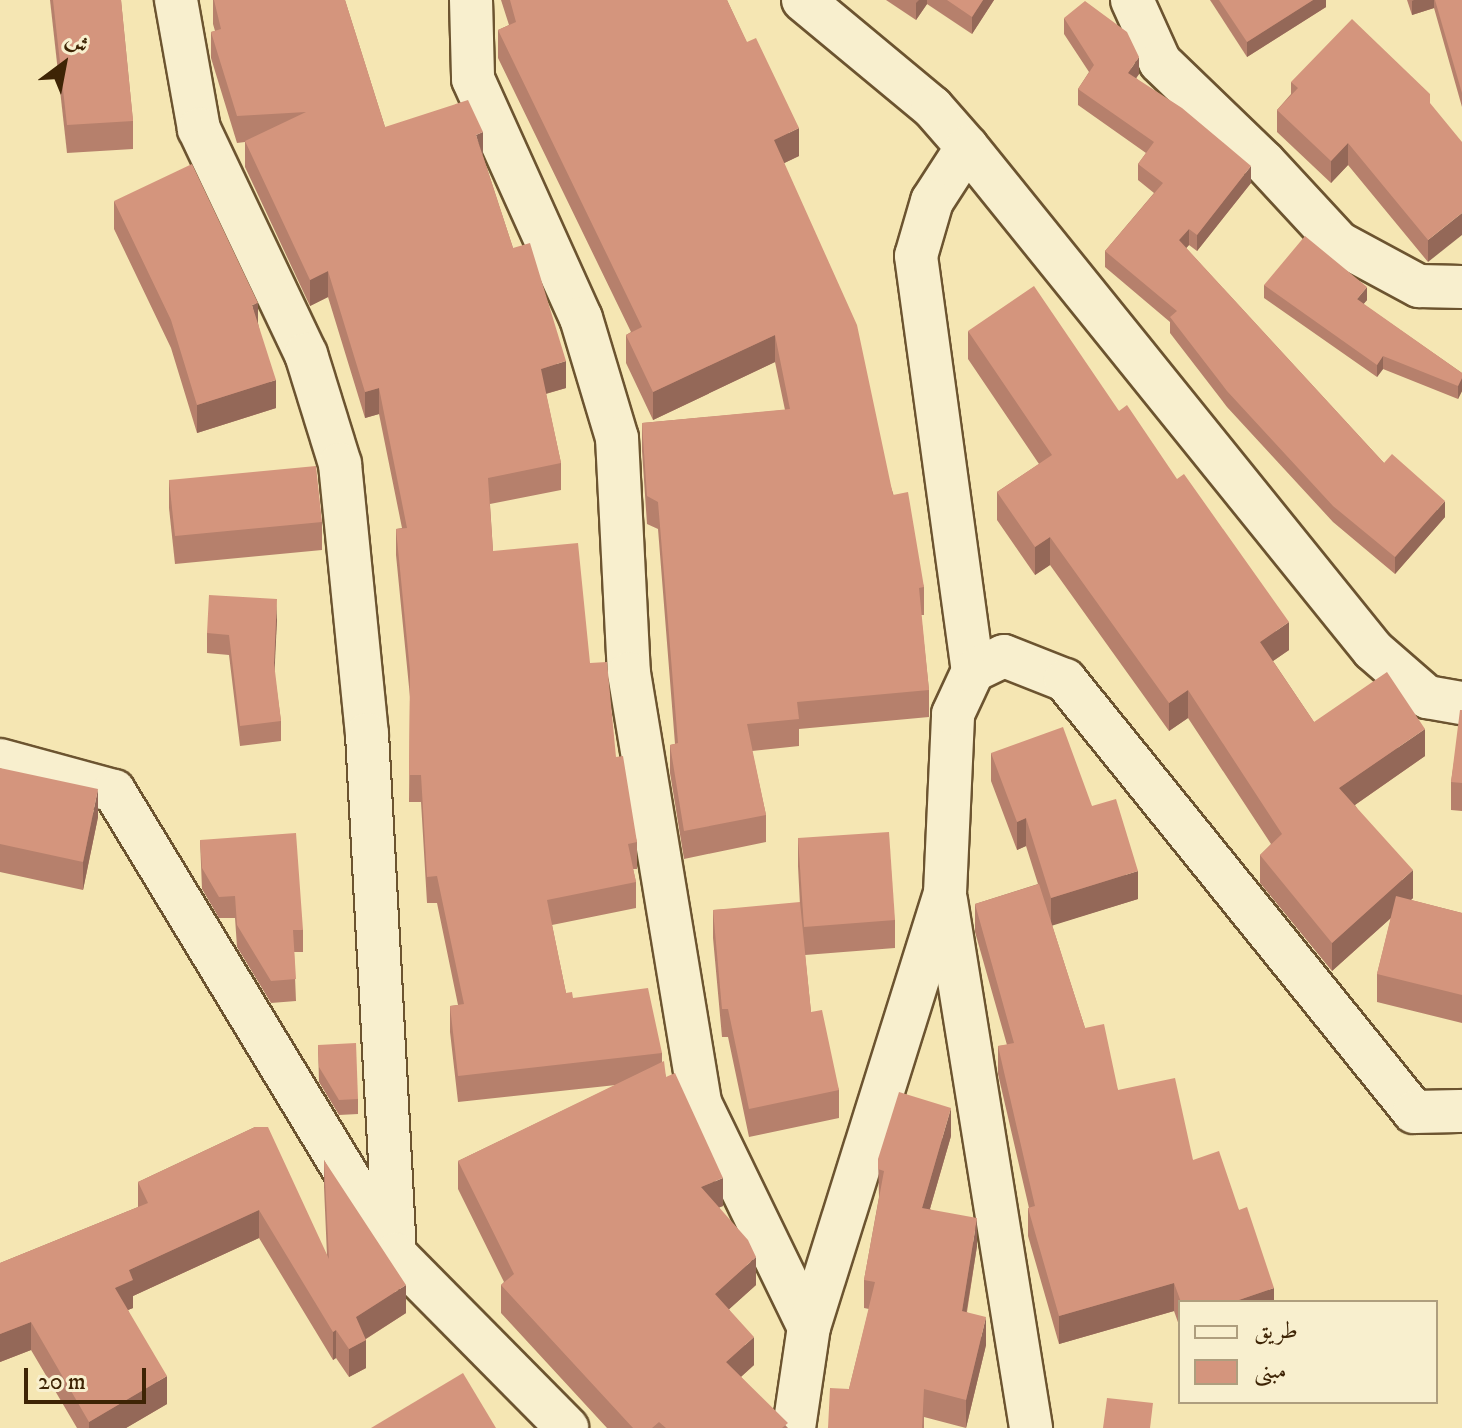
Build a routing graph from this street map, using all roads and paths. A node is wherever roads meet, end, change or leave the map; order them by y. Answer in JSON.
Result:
{"nodes":[{"id":1,"x":176,"y":0,"type":"edge"},
{"id":2,"x":471,"y":0,"type":"edge"},
{"id":3,"x":803,"y":0,"type":"edge"},
{"id":4,"x":1132,"y":0,"type":"edge"},
{"id":5,"x":967,"y":147,"type":"junction"},
{"id":6,"x":1462,"y":287,"type":"edge"},
{"id":7,"x":983,"y":654,"type":"junction"},
{"id":8,"x":1462,"y":703,"type":"edge"},
{"id":9,"x":0,"y":760,"type":"edge"},
{"id":10,"x":945,"y":893,"type":"junction"},
{"id":11,"x":1462,"y":1111,"type":"edge"},
{"id":12,"x":395,"y":1254,"type":"junction"},
{"id":13,"x":809,"y":1327,"type":"junction"},
{"id":14,"x":567,"y":1428,"type":"edge"},
{"id":15,"x":794,"y":1428,"type":"edge"},
{"id":16,"x":1031,"y":1428,"type":"edge"}],
"edges":[{"from":1,"to":12,"type":"street"},
{"from":2,"to":13,"type":"street"},
{"from":3,"to":5,"type":"street"},
{"from":4,"to":6,"type":"street"},
{"from":5,"to":7,"type":"street"},
{"from":5,"to":8,"type":"street"},
{"from":7,"to":10,"type":"street"},
{"from":7,"to":11,"type":"street"},
{"from":9,"to":12,"type":"street"},
{"from":10,"to":13,"type":"street"},
{"from":10,"to":16,"type":"street"},
{"from":12,"to":14,"type":"street"},
{"from":13,"to":15,"type":"street"}]}
